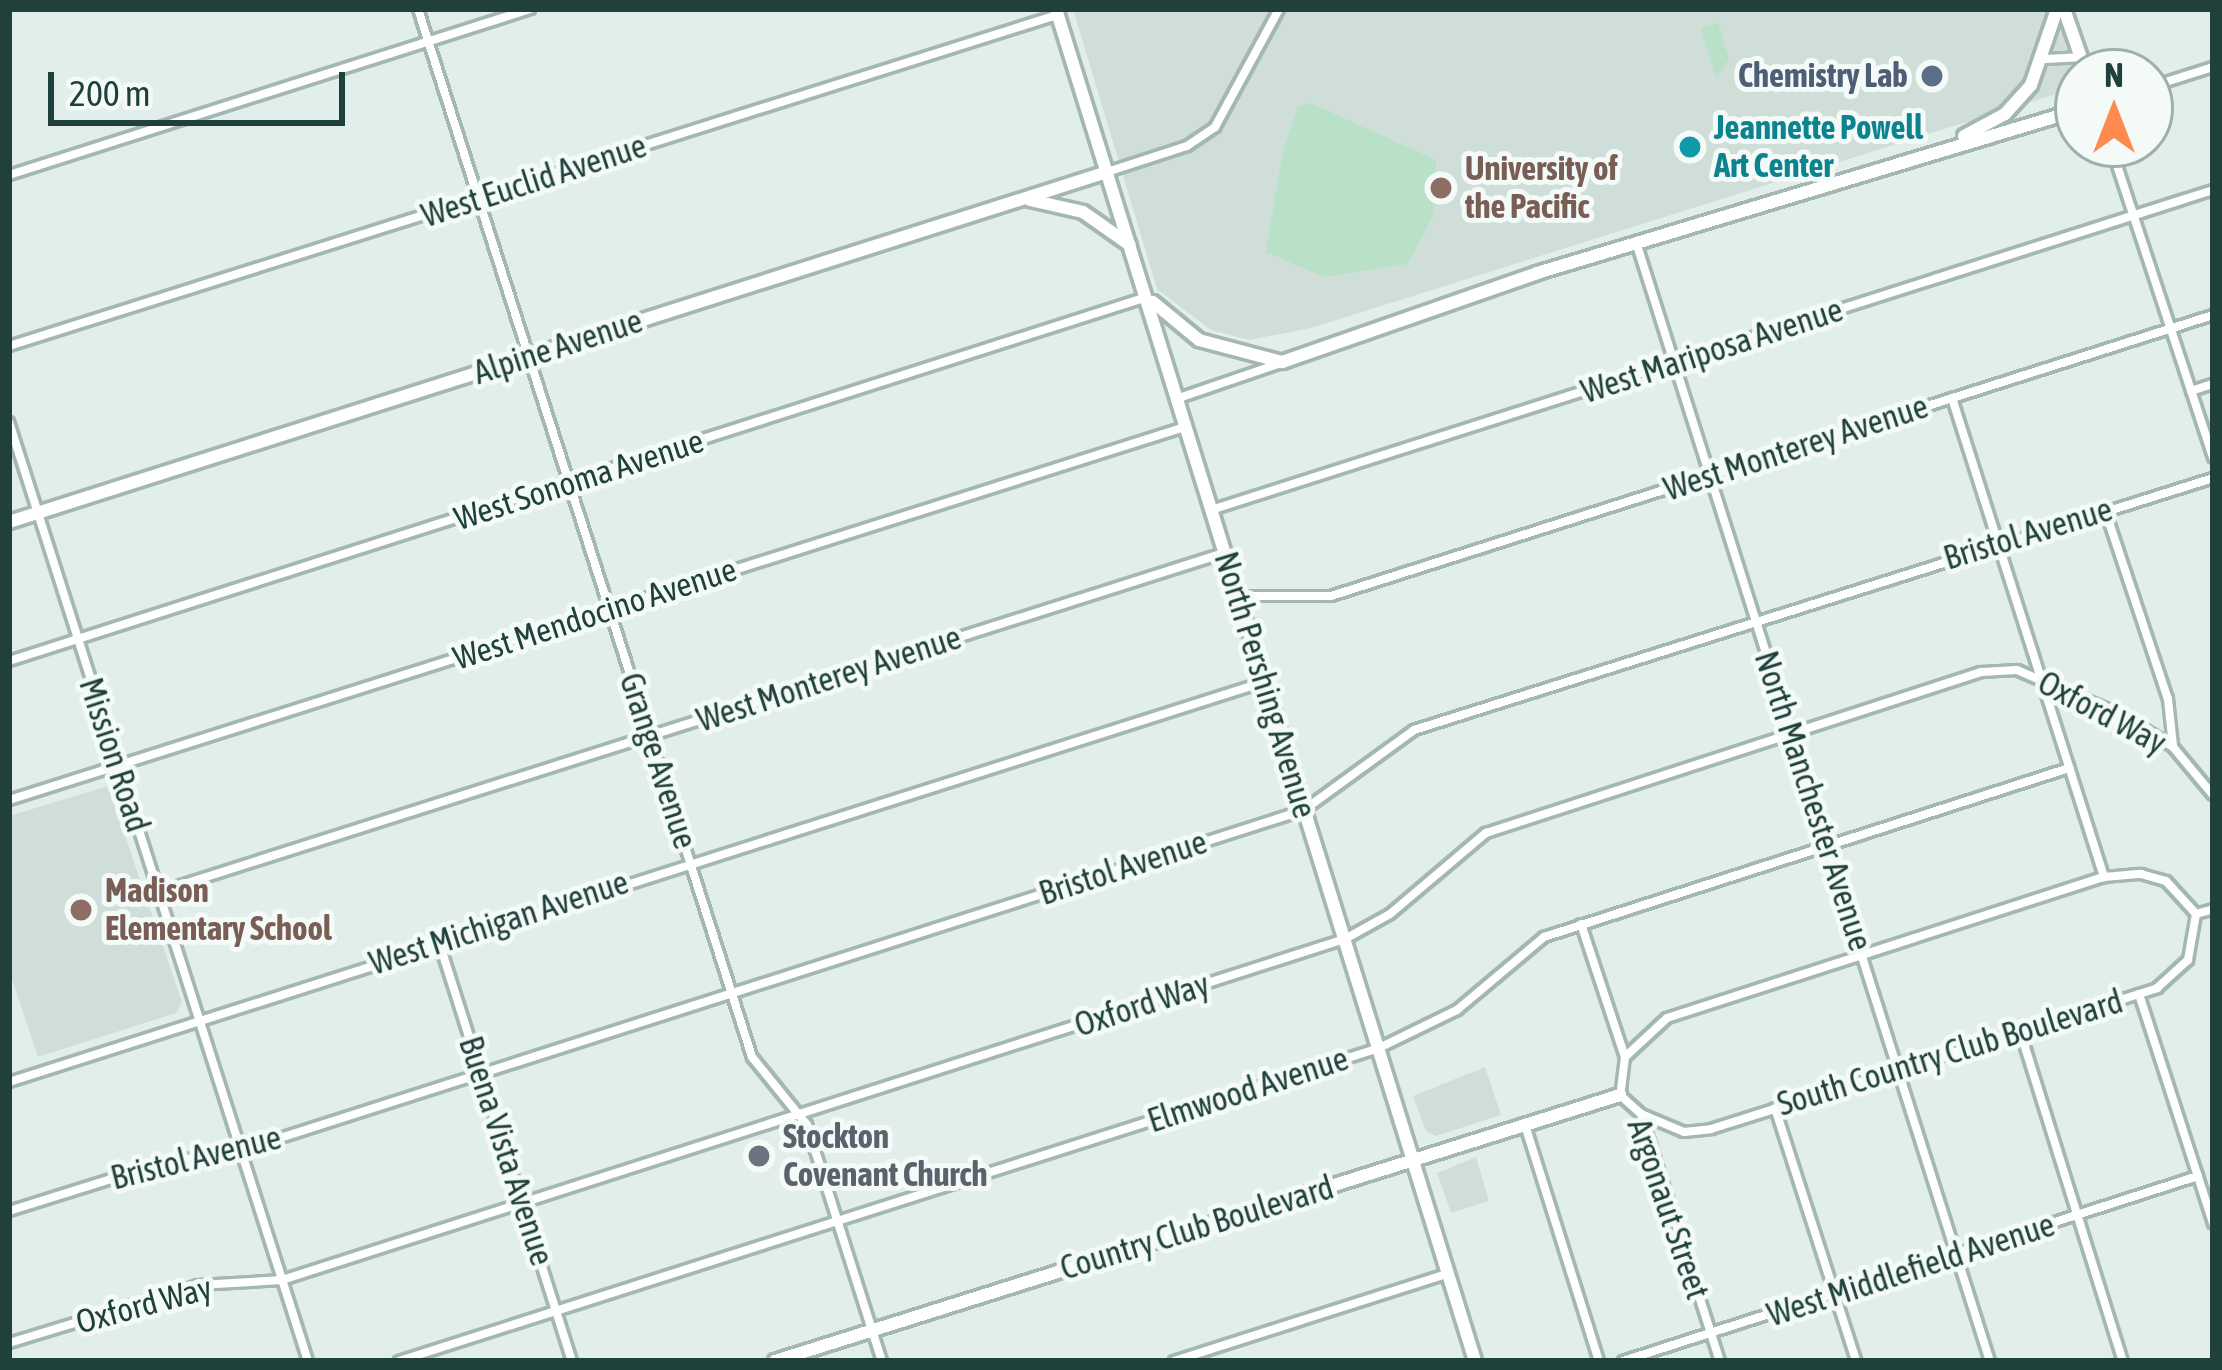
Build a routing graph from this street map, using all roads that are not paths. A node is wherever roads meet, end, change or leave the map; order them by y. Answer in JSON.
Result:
{"nodes":[{"id":1,"x":418,"y":9,"type":"edge"},
{"id":2,"x":530,"y":9,"type":"edge"},
{"id":3,"x":1279,"y":9,"type":"edge"},
{"id":4,"x":2061,"y":9,"type":"edge"},
{"id":5,"x":1057,"y":12,"type":"edge"},
{"id":6,"x":428,"y":41,"type":"junction"},
{"id":7,"x":2076,"y":48,"type":"edge"},
{"id":8,"x":2046,"y":59,"type":"junction"},
{"id":9,"x":2054,"y":59,"type":"edge"},
{"id":10,"x":2213,"y":67,"type":"edge"},
{"id":11,"x":2174,"y":79,"type":"edge"},
{"id":12,"x":2054,"y":117,"type":"edge"},
{"id":13,"x":1931,"y":150,"type":"junction"},
{"id":14,"x":2118,"y":168,"type":"edge"},
{"id":15,"x":1106,"y":172,"type":"junction"},
{"id":16,"x":9,"y":176,"type":"edge"},
{"id":17,"x":2213,"y":190,"type":"edge"},
{"id":18,"x":478,"y":199,"type":"junction"},
{"id":19,"x":1023,"y":199,"type":"junction"},
{"id":20,"x":2133,"y":214,"type":"junction"},
{"id":21,"x":1636,"y":242,"type":"junction"},
{"id":22,"x":1131,"y":246,"type":"junction"},
{"id":23,"x":1148,"y":297,"type":"junction"},
{"id":24,"x":2213,"y":315,"type":"edge"},
{"id":25,"x":2169,"y":328,"type":"junction"},
{"id":26,"x":9,"y":346,"type":"edge"},
{"id":27,"x":528,"y":357,"type":"junction"},
{"id":28,"x":1282,"y":362,"type":"junction"},
{"id":29,"x":1674,"y":363,"type":"junction"},
{"id":30,"x":2213,"y":384,"type":"edge"},
{"id":31,"x":2191,"y":391,"type":"junction"},
{"id":32,"x":1952,"y":398,"type":"junction"},
{"id":33,"x":1173,"y":400,"type":"junction"},
{"id":34,"x":9,"y":422,"type":"edge"},
{"id":35,"x":1182,"y":428,"type":"junction"},
{"id":36,"x":2213,"y":458,"type":"edge"},
{"id":37,"x":1710,"y":476,"type":"junction"},
{"id":38,"x":2213,"y":478,"type":"edge"},
{"id":39,"x":569,"y":483,"type":"junction"},
{"id":40,"x":1210,"y":510,"type":"junction"},
{"id":41,"x":2105,"y":510,"type":"junction"},
{"id":42,"x":38,"y":513,"type":"junction"},
{"id":43,"x":9,"y":522,"type":"edge"},
{"id":44,"x":1994,"y":543,"type":"junction"},
{"id":45,"x":1224,"y":553,"type":"junction"},
{"id":46,"x":1238,"y":596,"type":"junction"},
{"id":47,"x":609,"y":610,"type":"junction"},
{"id":48,"x":1755,"y":620,"type":"junction"},
{"id":49,"x":78,"y":640,"type":"junction"},
{"id":50,"x":9,"y":661,"type":"edge"},
{"id":51,"x":2038,"y":677,"type":"junction"},
{"id":52,"x":1264,"y":682,"type":"junction"},
{"id":53,"x":1792,"y":733,"type":"junction"},
{"id":54,"x":649,"y":736,"type":"junction"},
{"id":55,"x":2174,"y":747,"type":"junction"},
{"id":56,"x":116,"y":766,"type":"junction"},
{"id":57,"x":2069,"y":768,"type":"junction"},
{"id":58,"x":2213,"y":795,"type":"edge"},
{"id":59,"x":9,"y":800,"type":"edge"},
{"id":60,"x":1304,"y":810,"type":"junction"},
{"id":61,"x":1827,"y":845,"type":"junction"},
{"id":62,"x":690,"y":862,"type":"junction"},
{"id":63,"x":2104,"y":877,"type":"junction"},
{"id":64,"x":159,"y":892,"type":"junction"},
{"id":65,"x":2213,"y":909,"type":"edge"},
{"id":66,"x":2196,"y":914,"type":"junction"},
{"id":67,"x":1581,"y":924,"type":"junction"},
{"id":68,"x":1345,"y":939,"type":"junction"},
{"id":69,"x":439,"y":942,"type":"junction"},
{"id":70,"x":1862,"y":957,"type":"junction"},
{"id":71,"x":732,"y":994,"type":"junction"},
{"id":72,"x":2139,"y":994,"type":"junction"},
{"id":73,"x":200,"y":1020,"type":"junction"},
{"id":74,"x":2020,"y":1031,"type":"junction"},
{"id":75,"x":1379,"y":1048,"type":"junction"},
{"id":76,"x":1625,"y":1057,"type":"junction"},
{"id":77,"x":1898,"y":1069,"type":"junction"},
{"id":78,"x":481,"y":1074,"type":"junction"},
{"id":79,"x":9,"y":1082,"type":"edge"},
{"id":80,"x":1620,"y":1095,"type":"junction"},
{"id":81,"x":1775,"y":1108,"type":"junction"},
{"id":82,"x":796,"y":1114,"type":"junction"},
{"id":83,"x":1641,"y":1114,"type":"junction"},
{"id":84,"x":1525,"y":1125,"type":"junction"},
{"id":85,"x":241,"y":1150,"type":"junction"},
{"id":86,"x":1414,"y":1160,"type":"junction"},
{"id":87,"x":2198,"y":1176,"type":"junction"},
{"id":88,"x":522,"y":1203,"type":"junction"},
{"id":89,"x":9,"y":1211,"type":"edge"},
{"id":90,"x":2079,"y":1216,"type":"junction"},
{"id":91,"x":837,"y":1222,"type":"junction"},
{"id":92,"x":2213,"y":1223,"type":"edge"},
{"id":93,"x":1957,"y":1255,"type":"junction"},
{"id":94,"x":1448,"y":1274,"type":"junction"},
{"id":95,"x":282,"y":1280,"type":"junction"},
{"id":96,"x":1834,"y":1294,"type":"junction"},
{"id":97,"x":556,"y":1311,"type":"junction"},
{"id":98,"x":872,"y":1330,"type":"junction"},
{"id":99,"x":1712,"y":1333,"type":"junction"},
{"id":100,"x":9,"y":1343,"type":"edge"},
{"id":101,"x":308,"y":1361,"type":"edge"},
{"id":102,"x":400,"y":1361,"type":"edge"},
{"id":103,"x":572,"y":1361,"type":"edge"},
{"id":104,"x":775,"y":1361,"type":"edge"},
{"id":105,"x":882,"y":1361,"type":"edge"},
{"id":106,"x":1174,"y":1361,"type":"edge"},
{"id":107,"x":1475,"y":1361,"type":"edge"},
{"id":108,"x":1599,"y":1361,"type":"edge"},
{"id":109,"x":1623,"y":1361,"type":"edge"},
{"id":110,"x":1720,"y":1361,"type":"edge"},
{"id":111,"x":1856,"y":1361,"type":"edge"},
{"id":112,"x":1990,"y":1361,"type":"edge"},
{"id":113,"x":2123,"y":1361,"type":"edge"}],
"edges":[{"from":1,"to":6,"type":"street","name":"Grange Avenue"},
{"from":2,"to":6,"type":"street"},
{"from":3,"to":15,"type":"street"},
{"from":4,"to":7,"type":"street"},
{"from":4,"to":8,"type":"street"},
{"from":5,"to":15,"type":"street","name":"North Pershing Avenue"},
{"from":5,"to":18,"type":"street","name":"West Euclid Avenue"},
{"from":6,"to":16,"type":"street"},
{"from":6,"to":18,"type":"street","name":"Grange Avenue"},
{"from":8,"to":9,"type":"street"},
{"from":8,"to":13,"type":"street"},
{"from":10,"to":11,"type":"street"},
{"from":12,"to":13,"type":"street"},
{"from":13,"to":21,"type":"street"},
{"from":14,"to":20,"type":"street"},
{"from":15,"to":19,"type":"street","name":"Alpine Avenue"},
{"from":15,"to":22,"type":"street","name":"North Pershing Avenue"},
{"from":17,"to":20,"type":"street","name":"West Mariposa Avenue"},
{"from":18,"to":26,"type":"street","name":"West Euclid Avenue"},
{"from":18,"to":27,"type":"street","name":"Grange Avenue"},
{"from":19,"to":22,"type":"street"},
{"from":19,"to":27,"type":"street","name":"Alpine Avenue"},
{"from":20,"to":25,"type":"street"},
{"from":20,"to":29,"type":"street","name":"West Mariposa Avenue"},
{"from":21,"to":28,"type":"street"},
{"from":21,"to":29,"type":"street","name":"North Manchester Avenue"},
{"from":22,"to":23,"type":"street","name":"North Pershing Avenue"},
{"from":23,"to":28,"type":"street"},
{"from":23,"to":33,"type":"street","name":"North Pershing Avenue"},
{"from":23,"to":39,"type":"street","name":"West Sonoma Avenue"},
{"from":24,"to":25,"type":"street","name":"West Monterey Avenue"},
{"from":25,"to":31,"type":"street"},
{"from":25,"to":32,"type":"street","name":"West Monterey Avenue"},
{"from":27,"to":39,"type":"street","name":"Grange Avenue"},
{"from":27,"to":42,"type":"street","name":"Alpine Avenue"},
{"from":28,"to":33,"type":"street"},
{"from":29,"to":37,"type":"street","name":"North Manchester Avenue"},
{"from":29,"to":40,"type":"street","name":"West Mariposa Avenue"},
{"from":30,"to":31,"type":"street"},
{"from":31,"to":36,"type":"street"},
{"from":32,"to":37,"type":"street","name":"West Monterey Avenue"},
{"from":32,"to":44,"type":"street"},
{"from":33,"to":35,"type":"street","name":"North Pershing Avenue"},
{"from":34,"to":42,"type":"street","name":"Mission Road"},
{"from":35,"to":40,"type":"street","name":"North Pershing Avenue"},
{"from":35,"to":47,"type":"street","name":"West Mendocino Avenue"},
{"from":37,"to":46,"type":"street","name":"West Monterey Avenue"},
{"from":37,"to":48,"type":"street","name":"North Manchester Avenue"},
{"from":38,"to":41,"type":"street","name":"Bristol Avenue"},
{"from":39,"to":47,"type":"street","name":"Grange Avenue"},
{"from":39,"to":49,"type":"street","name":"West Sonoma Avenue"},
{"from":40,"to":45,"type":"street","name":"North Pershing Avenue"},
{"from":41,"to":44,"type":"street","name":"Bristol Avenue"},
{"from":41,"to":55,"type":"street"},
{"from":42,"to":43,"type":"street","name":"Alpine Avenue"},
{"from":42,"to":49,"type":"street","name":"Mission Road"},
{"from":44,"to":48,"type":"street","name":"Bristol Avenue"},
{"from":44,"to":51,"type":"street"},
{"from":45,"to":46,"type":"street","name":"North Pershing Avenue"},
{"from":45,"to":54,"type":"street","name":"West Monterey Avenue"},
{"from":46,"to":52,"type":"street","name":"North Pershing Avenue"},
{"from":47,"to":54,"type":"street","name":"Grange Avenue"},
{"from":47,"to":56,"type":"street","name":"West Mendocino Avenue"},
{"from":48,"to":53,"type":"street","name":"North Manchester Avenue"},
{"from":48,"to":60,"type":"street","name":"Bristol Avenue"},
{"from":49,"to":50,"type":"street","name":"West Sonoma Avenue"},
{"from":49,"to":56,"type":"street","name":"Mission Road"},
{"from":51,"to":53,"type":"street","name":"Oxford Way"},
{"from":51,"to":55,"type":"street","name":"Oxford Way"},
{"from":51,"to":57,"type":"street"},
{"from":52,"to":60,"type":"street","name":"North Pershing Avenue"},
{"from":52,"to":62,"type":"street","name":"West Michigan Avenue"},
{"from":53,"to":61,"type":"street","name":"North Manchester Avenue"},
{"from":53,"to":68,"type":"street","name":"Oxford Way"},
{"from":54,"to":62,"type":"street","name":"Grange Avenue"},
{"from":54,"to":64,"type":"street","name":"West Monterey Avenue"},
{"from":55,"to":58,"type":"street","name":"Oxford Way"},
{"from":56,"to":59,"type":"street","name":"West Mendocino Avenue"},
{"from":56,"to":64,"type":"street","name":"Mission Road"},
{"from":57,"to":61,"type":"street","name":"Elmwood Avenue"},
{"from":57,"to":63,"type":"street"},
{"from":60,"to":68,"type":"street","name":"North Pershing Avenue"},
{"from":60,"to":71,"type":"street","name":"Bristol Avenue"},
{"from":61,"to":67,"type":"street","name":"Elmwood Avenue"},
{"from":61,"to":70,"type":"street","name":"North Manchester Avenue"},
{"from":62,"to":69,"type":"street","name":"West Michigan Avenue"},
{"from":62,"to":71,"type":"street","name":"Grange Avenue"},
{"from":63,"to":66,"type":"street"},
{"from":63,"to":70,"type":"street"},
{"from":64,"to":73,"type":"street","name":"Mission Road"},
{"from":65,"to":66,"type":"street"},
{"from":66,"to":72,"type":"street","name":"South Country Club Boulevard"},
{"from":67,"to":75,"type":"street","name":"Elmwood Avenue"},
{"from":67,"to":76,"type":"street","name":"Argonaut Street"},
{"from":68,"to":75,"type":"street","name":"North Pershing Avenue"},
{"from":68,"to":82,"type":"street","name":"Oxford Way"},
{"from":69,"to":73,"type":"street","name":"West Michigan Avenue"},
{"from":69,"to":78,"type":"street","name":"Buena Vista Avenue"},
{"from":70,"to":76,"type":"street"},
{"from":70,"to":77,"type":"street","name":"North Manchester Avenue"},
{"from":71,"to":78,"type":"street","name":"Bristol Avenue"},
{"from":71,"to":82,"type":"street","name":"Grange Avenue"},
{"from":72,"to":74,"type":"street","name":"South Country Club Boulevard"},
{"from":72,"to":87,"type":"street"},
{"from":73,"to":79,"type":"street","name":"West Michigan Avenue"},
{"from":73,"to":85,"type":"street","name":"Mission Road"},
{"from":74,"to":77,"type":"street","name":"South Country Club Boulevard"},
{"from":74,"to":90,"type":"street"},
{"from":75,"to":86,"type":"street","name":"North Pershing Avenue"},
{"from":75,"to":91,"type":"street","name":"Elmwood Avenue"},
{"from":76,"to":80,"type":"street","name":"Argonaut Street"},
{"from":77,"to":81,"type":"street","name":"South Country Club Boulevard"},
{"from":77,"to":93,"type":"street","name":"North Manchester Avenue"},
{"from":78,"to":85,"type":"street","name":"Bristol Avenue"},
{"from":78,"to":88,"type":"street","name":"Buena Vista Avenue"},
{"from":80,"to":83,"type":"street","name":"Argonaut Street"},
{"from":80,"to":84,"type":"street","name":"Country Club Boulevard"},
{"from":81,"to":83,"type":"street","name":"South Country Club Boulevard"},
{"from":81,"to":96,"type":"street"},
{"from":82,"to":88,"type":"street","name":"Oxford Way"},
{"from":82,"to":91,"type":"street","name":"Grange Avenue"},
{"from":83,"to":99,"type":"street","name":"Argonaut Street"},
{"from":84,"to":86,"type":"street","name":"Country Club Boulevard"},
{"from":84,"to":108,"type":"street"},
{"from":85,"to":89,"type":"street","name":"Bristol Avenue"},
{"from":85,"to":95,"type":"street","name":"Mission Road"},
{"from":86,"to":94,"type":"street","name":"North Pershing Avenue"},
{"from":86,"to":98,"type":"street","name":"Country Club Boulevard"},
{"from":87,"to":90,"type":"street","name":"West Middlefield Avenue"},
{"from":87,"to":92,"type":"street"},
{"from":88,"to":95,"type":"street","name":"Oxford Way"},
{"from":88,"to":97,"type":"street","name":"Buena Vista Avenue"},
{"from":90,"to":93,"type":"street","name":"West Middlefield Avenue"},
{"from":90,"to":113,"type":"street"},
{"from":91,"to":97,"type":"street","name":"Elmwood Avenue"},
{"from":91,"to":98,"type":"street","name":"Grange Avenue"},
{"from":93,"to":96,"type":"street","name":"West Middlefield Avenue"},
{"from":93,"to":112,"type":"street","name":"North Manchester Avenue"},
{"from":94,"to":106,"type":"street"},
{"from":94,"to":107,"type":"street","name":"North Pershing Avenue"},
{"from":95,"to":100,"type":"street","name":"Oxford Way"},
{"from":95,"to":101,"type":"street","name":"Mission Road"},
{"from":96,"to":99,"type":"street","name":"West Middlefield Avenue"},
{"from":96,"to":111,"type":"street"},
{"from":97,"to":102,"type":"street","name":"Elmwood Avenue"},
{"from":97,"to":103,"type":"street","name":"Buena Vista Avenue"},
{"from":98,"to":104,"type":"street","name":"Country Club Boulevard"},
{"from":98,"to":105,"type":"street","name":"Grange Avenue"},
{"from":99,"to":109,"type":"street","name":"West Middlefield Avenue"},
{"from":99,"to":110,"type":"street","name":"Argonaut Street"}]}
